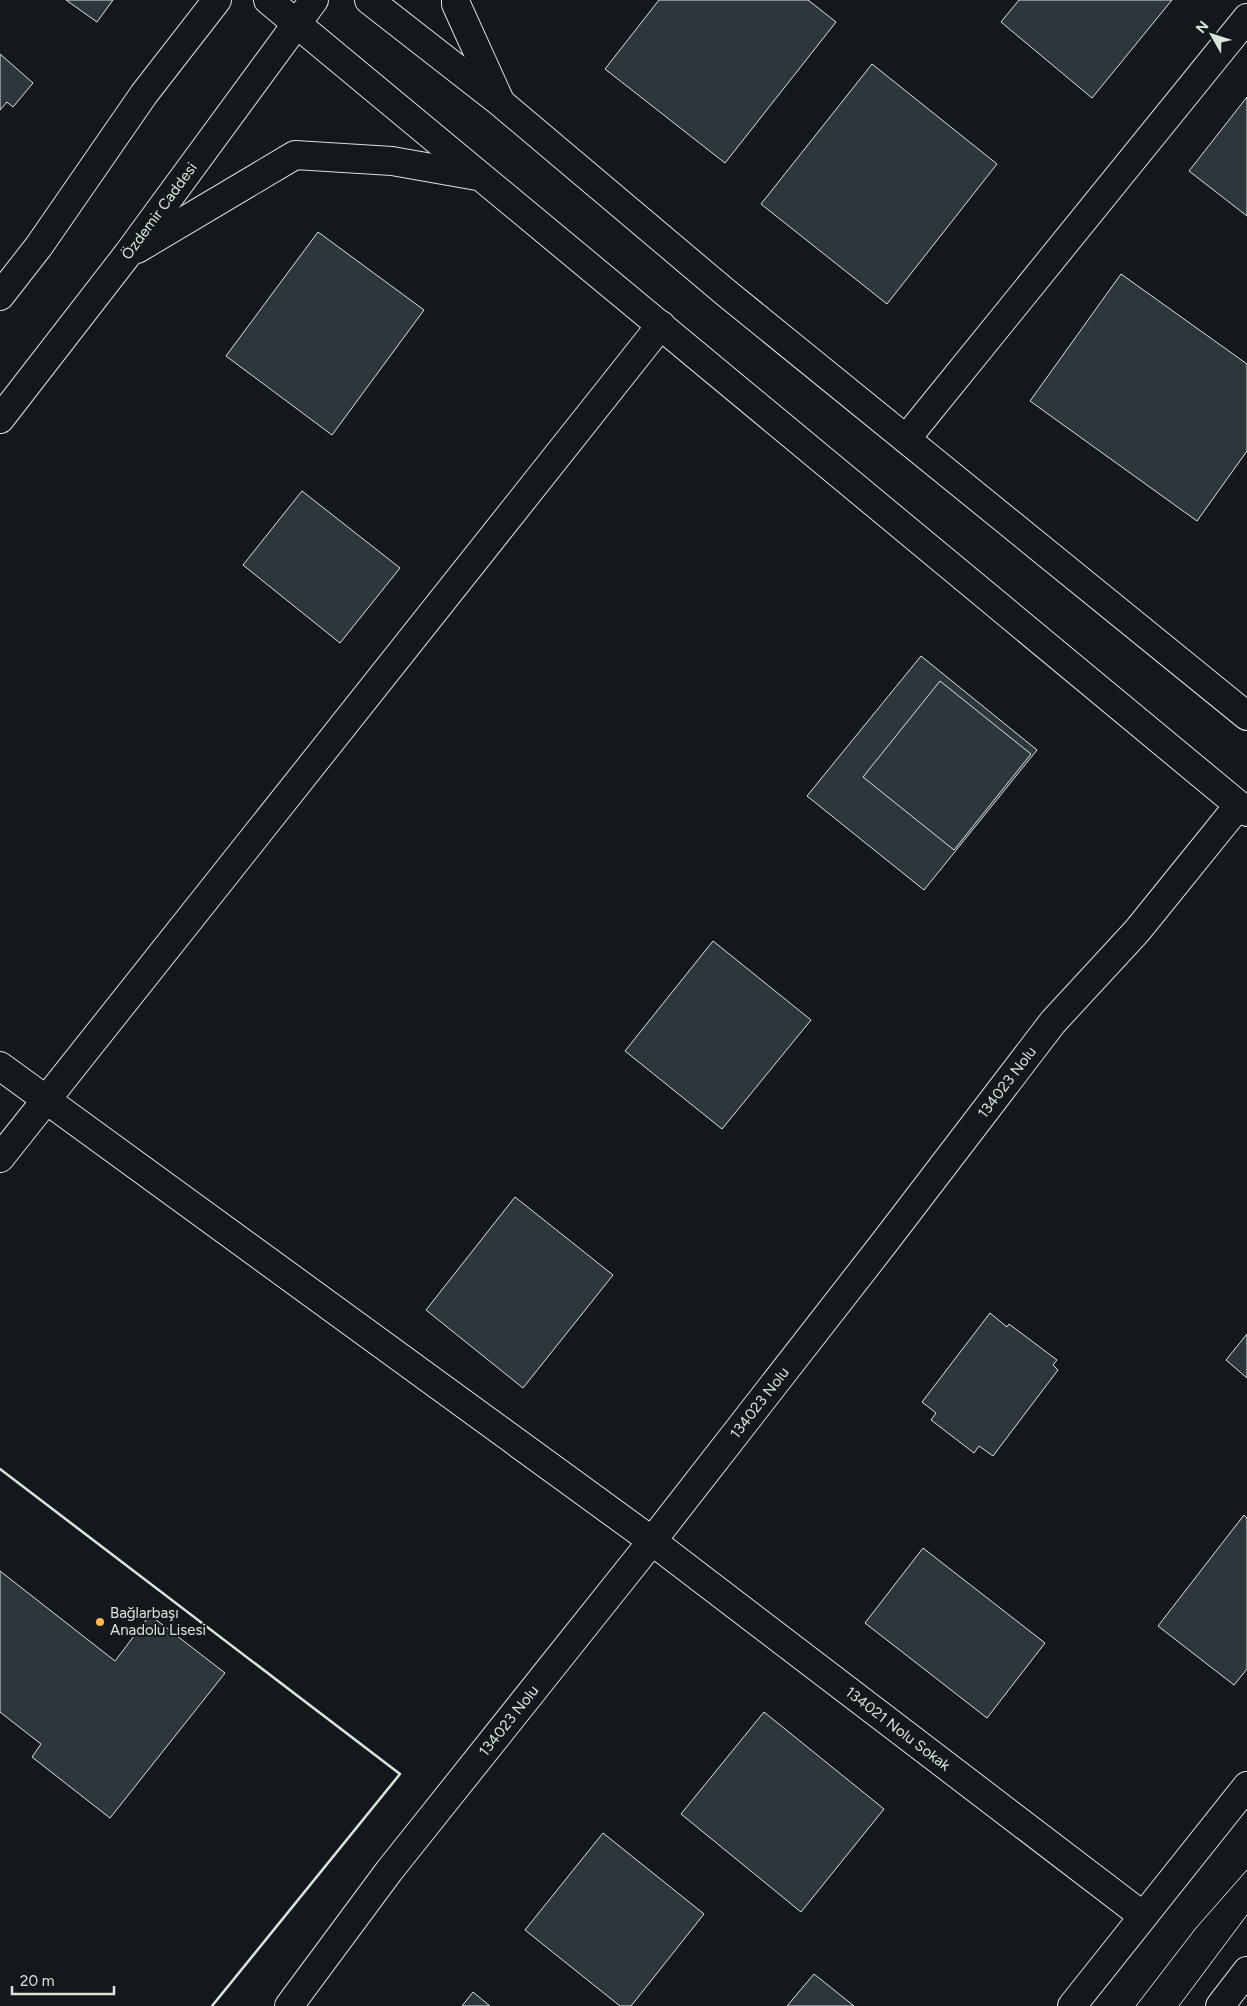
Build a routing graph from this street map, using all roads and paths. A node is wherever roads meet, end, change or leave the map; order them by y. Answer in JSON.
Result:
{"nodes":[{"id":1,"x":217,"y":0,"type":"edge"},
{"id":2,"x":268,"y":0,"type":"edge"},
{"id":3,"x":314,"y":0,"type":"edge"},
{"id":4,"x":369,"y":0,"type":"edge"},
{"id":5,"x":456,"y":0,"type":"edge"},
{"id":6,"x":1247,"y":18,"type":"edge"},
{"id":7,"x":297,"y":23,"type":"junction"},
{"id":8,"x":500,"y":103,"type":"junction"},
{"id":9,"x":478,"y":176,"type":"junction"},
{"id":10,"x":128,"y":255,"type":"junction"},
{"id":11,"x":0,"y":296,"type":"edge"},
{"id":12,"x":660,"y":325,"type":"junction"},
{"id":13,"x":0,"y":418,"type":"edge"},
{"id":14,"x":906,"y":439,"type":"junction"},
{"id":15,"x":1247,"y":716,"type":"edge"},
{"id":16,"x":1243,"y":809,"type":"edge"},
{"id":17,"x":0,"y":1066,"type":"edge"},
{"id":18,"x":46,"y":1100,"type":"junction"},
{"id":19,"x":0,"y":1158,"type":"edge"},
{"id":20,"x":652,"y":1541,"type":"junction"},
{"id":21,"x":1247,"y":1786,"type":"edge"},
{"id":22,"x":1143,"y":1916,"type":"junction"},
{"id":23,"x":289,"y":2006,"type":"edge"},
{"id":24,"x":1072,"y":2006,"type":"edge"}],
"edges":[{"from":1,"to":11,"type":"street"},
{"from":2,"to":7,"type":"street"},
{"from":3,"to":7,"type":"street","name":"Özdemir Caddesi"},
{"from":4,"to":8,"type":"street"},
{"from":5,"to":8,"type":"street"},
{"from":6,"to":14,"type":"street"},
{"from":7,"to":9,"type":"street"},
{"from":7,"to":10,"type":"street","name":"Özdemir Caddesi"},
{"from":8,"to":14,"type":"street"},
{"from":9,"to":10,"type":"street"},
{"from":9,"to":12,"type":"street"},
{"from":10,"to":13,"type":"street","name":"Özdemir Caddesi"},
{"from":12,"to":16,"type":"street"},
{"from":12,"to":18,"type":"street"},
{"from":14,"to":15,"type":"street"},
{"from":16,"to":20,"type":"street","name":"134023 Nolu"},
{"from":17,"to":18,"type":"street","name":"134021 Nolu Sokak"},
{"from":18,"to":19,"type":"street"},
{"from":18,"to":20,"type":"street","name":"134021 Nolu Sokak"},
{"from":20,"to":22,"type":"street","name":"134021 Nolu Sokak"},
{"from":20,"to":23,"type":"street","name":"134023 Nolu"},
{"from":21,"to":22,"type":"street"},
{"from":22,"to":24,"type":"street"}]}
